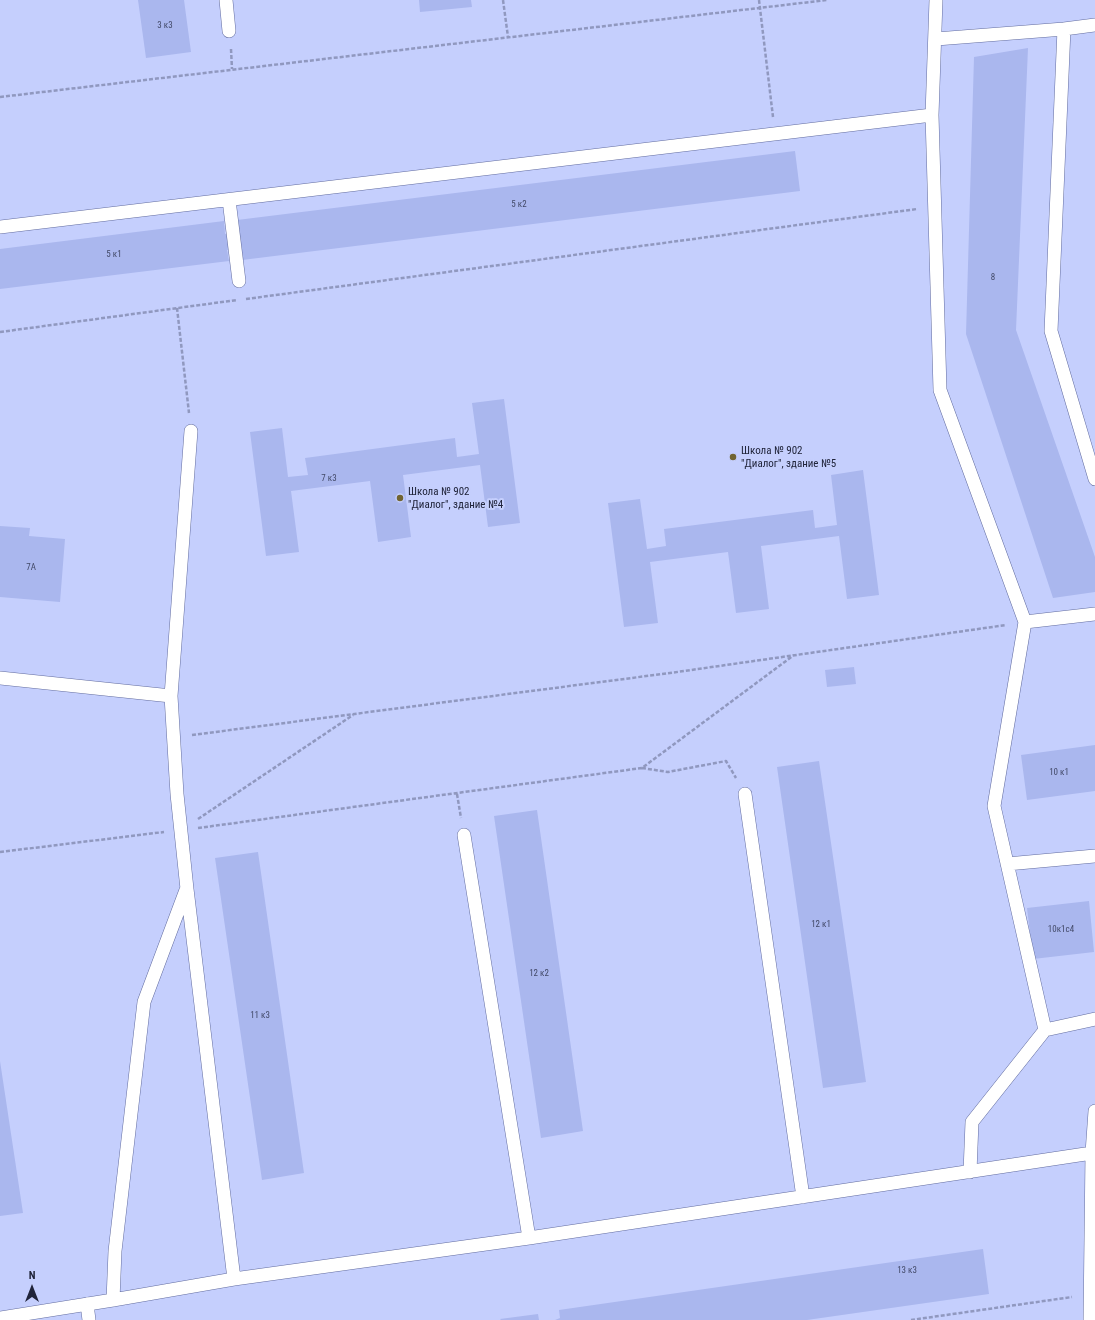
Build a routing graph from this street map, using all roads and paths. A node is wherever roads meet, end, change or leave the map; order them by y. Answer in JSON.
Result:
{"nodes":[{"id":1,"x":226,"y":0,"type":"edge"},
{"id":2,"x":503,"y":0,"type":"edge"},
{"id":3,"x":759,"y":0,"type":"edge"},
{"id":4,"x":827,"y":0,"type":"edge"},
{"id":5,"x":936,"y":0,"type":"edge"},
{"id":6,"x":760,"y":8,"type":"junction"},
{"id":7,"x":1095,"y":25,"type":"edge"},
{"id":8,"x":1064,"y":29,"type":"junction"},
{"id":9,"x":229,"y":31,"type":"dead end"},
{"id":10,"x":508,"y":37,"type":"junction"},
{"id":11,"x":936,"y":39,"type":"junction"},
{"id":12,"x":0,"y":96,"type":"edge"},
{"id":13,"x":932,"y":115,"type":"junction"},
{"id":14,"x":775,"y":134,"type":"junction"},
{"id":15,"x":229,"y":200,"type":"junction"},
{"id":16,"x":935,"y":207,"type":"junction"},
{"id":17,"x":0,"y":227,"type":"edge"},
{"id":18,"x":239,"y":281,"type":"dead end"},
{"id":19,"x":177,"y":308,"type":"junction"},
{"id":20,"x":0,"y":332,"type":"edge"},
{"id":21,"x":191,"y":431,"type":"joint"},
{"id":22,"x":1095,"y":479,"type":"edge"},
{"id":23,"x":1095,"y":614,"type":"edge"},
{"id":24,"x":1025,"y":622,"type":"junction"},
{"id":25,"x":795,"y":655,"type":"junction"},
{"id":26,"x":0,"y":678,"type":"edge"},
{"id":27,"x":171,"y":696,"type":"junction"},
{"id":28,"x":355,"y":714,"type":"junction"},
{"id":29,"x":174,"y":737,"type":"junction"},
{"id":30,"x":642,"y":768,"type":"junction"},
{"id":31,"x":457,"y":794,"type":"junction"},
{"id":32,"x":745,"y":794,"type":"joint"},
{"id":33,"x":181,"y":830,"type":"junction"},
{"id":34,"x":464,"y":835,"type":"joint"},
{"id":35,"x":0,"y":852,"type":"edge"},
{"id":36,"x":1095,"y":856,"type":"edge"},
{"id":37,"x":1007,"y":864,"type":"junction"},
{"id":38,"x":187,"y":888,"type":"junction"},
{"id":39,"x":1095,"y":1019,"type":"edge"},
{"id":40,"x":1045,"y":1030,"type":"junction"},
{"id":41,"x":1095,"y":1110,"type":"edge"},
{"id":42,"x":1092,"y":1154,"type":"junction"},
{"id":43,"x":970,"y":1172,"type":"junction"},
{"id":44,"x":803,"y":1197,"type":"junction"},
{"id":45,"x":529,"y":1238,"type":"junction"},
{"id":46,"x":234,"y":1279,"type":"junction"},
{"id":47,"x":1091,"y":1295,"type":"junction"},
{"id":48,"x":113,"y":1300,"type":"junction"},
{"id":49,"x":87,"y":1304,"type":"junction"},
{"id":50,"x":0,"y":1318,"type":"edge"},
{"id":51,"x":89,"y":1320,"type":"edge"},
{"id":52,"x":910,"y":1320,"type":"edge"},
{"id":53,"x":1090,"y":1320,"type":"edge"}],
"edges":[{"from":1,"to":9,"type":"lane"},
{"from":2,"to":10,"type":"path"},
{"from":3,"to":6,"type":"path"},
{"from":4,"to":6,"type":"path"},
{"from":5,"to":11,"type":"lane"},
{"from":6,"to":10,"type":"path"},
{"from":6,"to":14,"type":"path"},
{"from":7,"to":8,"type":"lane"},
{"from":8,"to":11,"type":"lane"},
{"from":8,"to":22,"type":"lane"},
{"from":10,"to":12,"type":"path"},
{"from":11,"to":13,"type":"lane"},
{"from":13,"to":14,"type":"lane"},
{"from":13,"to":16,"type":"lane"},
{"from":14,"to":15,"type":"lane"},
{"from":15,"to":17,"type":"lane"},
{"from":15,"to":18,"type":"lane"},
{"from":16,"to":19,"type":"path"},
{"from":16,"to":24,"type":"lane"},
{"from":19,"to":20,"type":"path"},
{"from":19,"to":21,"type":"path"},
{"from":21,"to":27,"type":"lane"},
{"from":23,"to":24,"type":"lane"},
{"from":24,"to":25,"type":"path"},
{"from":24,"to":37,"type":"lane"},
{"from":25,"to":28,"type":"path"},
{"from":25,"to":30,"type":"path"},
{"from":26,"to":27,"type":"lane"},
{"from":27,"to":29,"type":"lane"},
{"from":28,"to":29,"type":"path"},
{"from":28,"to":33,"type":"path"},
{"from":29,"to":33,"type":"lane"},
{"from":30,"to":31,"type":"path"},
{"from":30,"to":32,"type":"path"},
{"from":31,"to":33,"type":"path"},
{"from":31,"to":34,"type":"path"},
{"from":32,"to":44,"type":"lane"},
{"from":33,"to":35,"type":"path"},
{"from":33,"to":38,"type":"lane"},
{"from":34,"to":45,"type":"lane"},
{"from":36,"to":37,"type":"lane"},
{"from":37,"to":40,"type":"lane"},
{"from":38,"to":46,"type":"lane"},
{"from":38,"to":48,"type":"lane"},
{"from":39,"to":40,"type":"lane"},
{"from":40,"to":43,"type":"lane"},
{"from":41,"to":42,"type":"lane"},
{"from":42,"to":43,"type":"lane"},
{"from":42,"to":47,"type":"lane"},
{"from":43,"to":44,"type":"lane"},
{"from":44,"to":45,"type":"lane"},
{"from":45,"to":46,"type":"lane"},
{"from":46,"to":48,"type":"lane"},
{"from":47,"to":52,"type":"path"},
{"from":47,"to":53,"type":"lane"},
{"from":48,"to":49,"type":"lane"},
{"from":49,"to":50,"type":"lane"},
{"from":49,"to":51,"type":"lane"}]}
